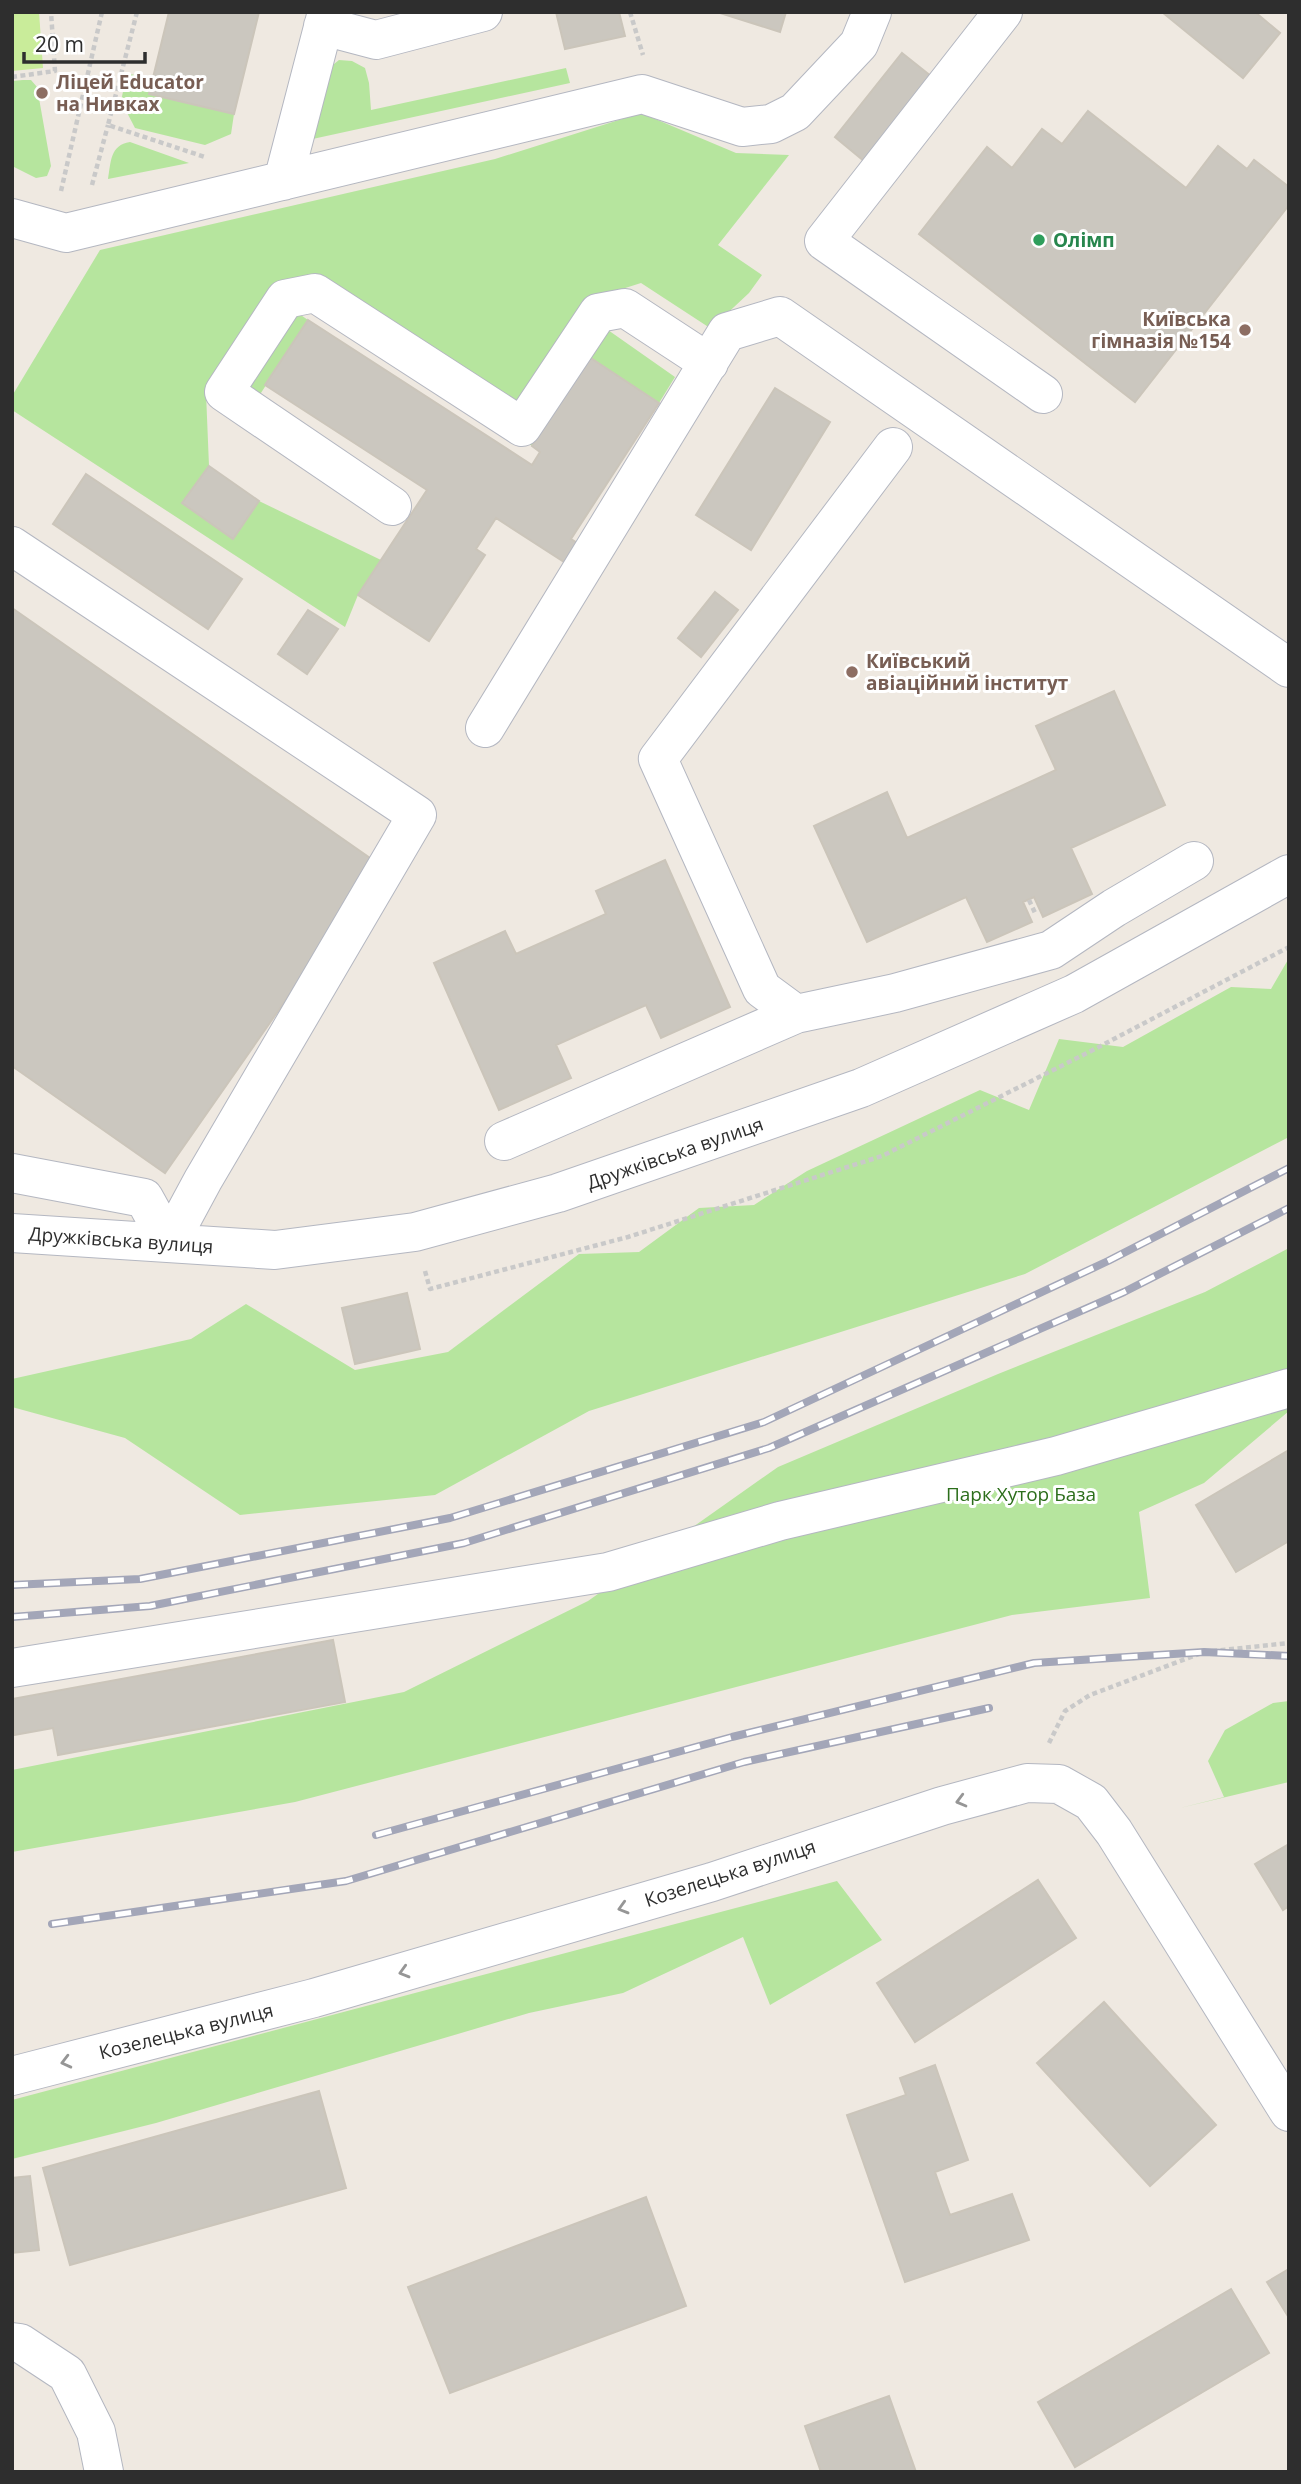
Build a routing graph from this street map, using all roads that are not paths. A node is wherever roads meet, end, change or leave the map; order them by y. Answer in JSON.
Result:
{"nodes":[{"id":1,"x":484,"y":12,"type":"edge"},
{"id":2,"x":872,"y":12,"type":"edge"},
{"id":3,"x":1003,"y":12,"type":"edge"},
{"id":4,"x":325,"y":19,"type":"edge"},
{"id":5,"x":283,"y":181,"type":"junction"},
{"id":6,"x":12,"y":218,"type":"edge"},
{"id":7,"x":709,"y":363,"type":"junction"},
{"id":8,"x":1043,"y":394,"type":"dead end"},
{"id":9,"x":893,"y":447,"type":"dead end"},
{"id":10,"x":392,"y":506,"type":"dead end"},
{"id":11,"x":12,"y":546,"type":"edge"},
{"id":12,"x":1289,"y":668,"type":"edge"},
{"id":13,"x":485,"y":728,"type":"dead end"},
{"id":14,"x":1194,"y":861,"type":"dead end"},
{"id":15,"x":1289,"y":874,"type":"edge"},
{"id":16,"x":1051,"y":950,"type":"junction"},
{"id":17,"x":1074,"y":994,"type":"junction"},
{"id":18,"x":796,"y":1014,"type":"junction"},
{"id":19,"x":504,"y":1141,"type":"dead end"},
{"id":20,"x":12,"y":1173,"type":"edge"},
{"id":21,"x":12,"y":1233,"type":"edge"},
{"id":22,"x":169,"y":1243,"type":"junction"},
{"id":23,"x":1289,"y":1388,"type":"edge"},
{"id":24,"x":12,"y":1668,"type":"edge"},
{"id":25,"x":12,"y":2076,"type":"edge"},
{"id":26,"x":1289,"y":2112,"type":"edge"},
{"id":27,"x":12,"y":2342,"type":"edge"},
{"id":28,"x":104,"y":2472,"type":"edge"}],
"edges":[{"from":1,"to":4,"type":"street"},
{"from":2,"to":5,"type":"street"},
{"from":3,"to":8,"type":"street"},
{"from":4,"to":5,"type":"street"},
{"from":5,"to":6,"type":"street"},
{"from":7,"to":10,"type":"street"},
{"from":7,"to":12,"type":"street"},
{"from":7,"to":13,"type":"street"},
{"from":9,"to":18,"type":"street"},
{"from":11,"to":22,"type":"street"},
{"from":14,"to":16,"type":"street"},
{"from":15,"to":17,"type":"street","name":"Дружківська вулиця"},
{"from":16,"to":17,"type":"street"},
{"from":16,"to":18,"type":"street"},
{"from":17,"to":22,"type":"street","name":"Дружківська вулиця"},
{"from":18,"to":19,"type":"street"},
{"from":20,"to":22,"type":"street"},
{"from":21,"to":22,"type":"street","name":"Дружківська вулиця"},
{"from":23,"to":24,"type":"street"},
{"from":26,"to":25,"type":"street","name":"Козелецька вулиця","one_way":true},
{"from":27,"to":28,"type":"street"}]}
